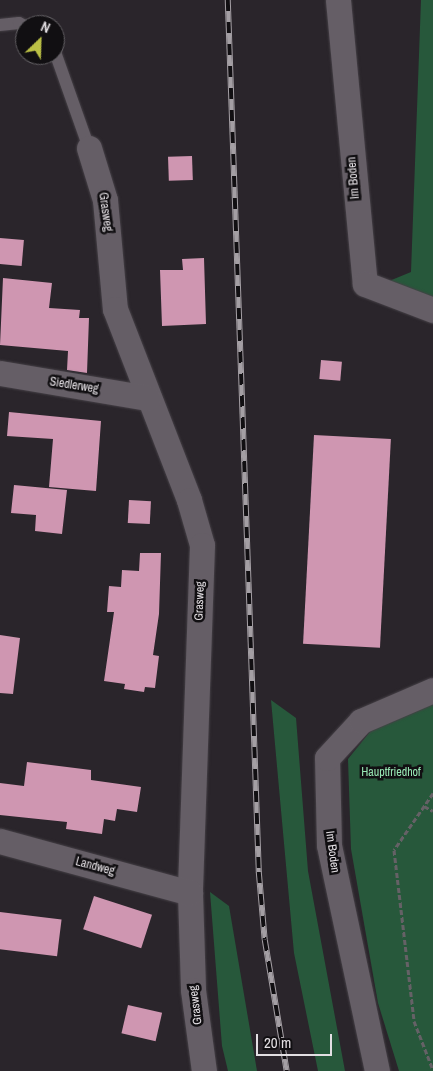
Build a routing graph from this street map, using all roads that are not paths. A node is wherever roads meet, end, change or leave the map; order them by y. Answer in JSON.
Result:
{"nodes":[{"id":1,"x":338,"y":0,"type":"edge"},
{"id":2,"x":15,"y":23,"type":"edge"},
{"id":3,"x":0,"y":25,"type":"edge"},
{"id":4,"x":60,"y":65,"type":"edge"},
{"id":5,"x":89,"y":148,"type":"joint"},
{"id":6,"x":433,"y":310,"type":"edge"},
{"id":7,"x":0,"y":373,"type":"edge"},
{"id":8,"x":148,"y":398,"type":"junction"},
{"id":9,"x":433,"y":690,"type":"edge"},
{"id":10,"x":0,"y":841,"type":"edge"},
{"id":11,"x":190,"y":893,"type":"junction"},
{"id":12,"x":204,"y":1071,"type":"edge"},
{"id":13,"x":377,"y":1071,"type":"edge"}],
"edges":[{"from":1,"to":6,"type":"street","name":"Im Boden"},
{"from":2,"to":3,"type":"lane"},
{"from":4,"to":5,"type":"lane"},
{"from":5,"to":8,"type":"street","name":"Grasweg"},
{"from":7,"to":8,"type":"street","name":"Siedlerweg"},
{"from":8,"to":11,"type":"street","name":"Grasweg"},
{"from":9,"to":13,"type":"street","name":"Im Boden"},
{"from":10,"to":11,"type":"street","name":"Landweg"},
{"from":11,"to":12,"type":"street","name":"Grasweg"}]}
